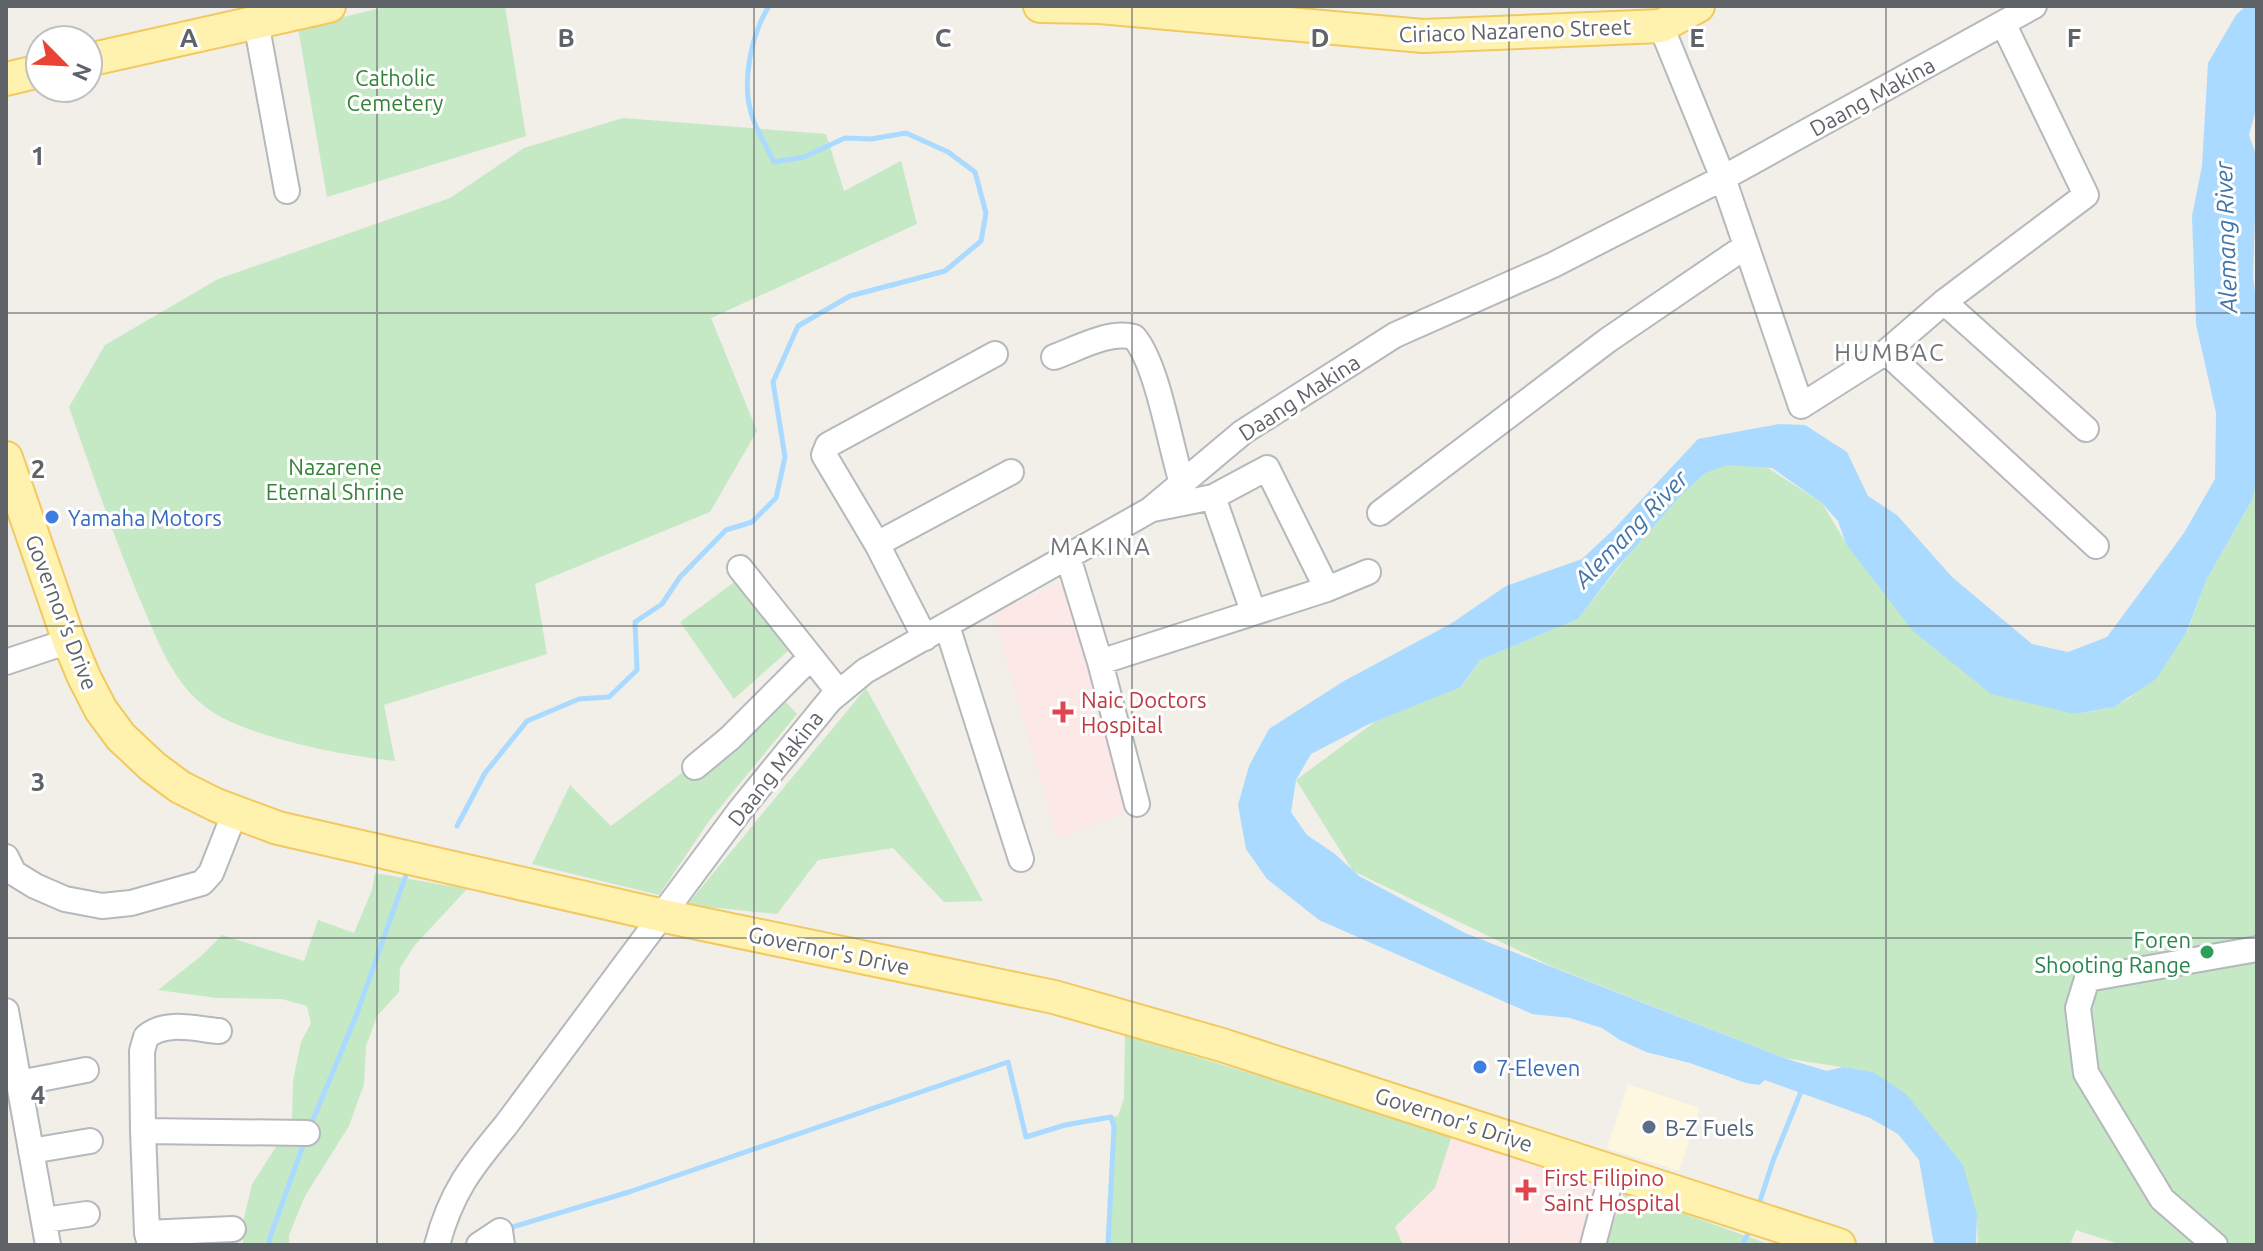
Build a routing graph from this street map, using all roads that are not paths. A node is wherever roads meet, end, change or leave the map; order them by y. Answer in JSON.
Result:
{"nodes":[{"id":1,"x":329,"y":6,"type":"edge"},
{"id":2,"x":1040,"y":6,"type":"edge"},
{"id":3,"x":1698,"y":6,"type":"edge"},
{"id":4,"x":2034,"y":6,"type":"edge"},
{"id":5,"x":256,"y":22,"type":"junction"},
{"id":6,"x":2003,"y":23,"type":"junction"},
{"id":7,"x":1661,"y":26,"type":"junction"},
{"id":8,"x":104,"y":56,"type":"edge"},
{"id":9,"x":1723,"y":178,"type":"junction"},
{"id":10,"x":287,"y":191,"type":"dead end"},
{"id":11,"x":1746,"y":246,"type":"junction"},
{"id":12,"x":1944,"y":302,"type":"junction"},
{"id":13,"x":1886,"y":352,"type":"junction"},
{"id":14,"x":995,"y":354,"type":"dead end"},
{"id":15,"x":1054,"y":357,"type":"dead end"},
{"id":16,"x":2086,"y":429,"type":"dead end"},
{"id":17,"x":6,"y":458,"type":"edge"},
{"id":18,"x":1011,"y":472,"type":"dead end"},
{"id":19,"x":1182,"y":483,"type":"junction"},
{"id":20,"x":1213,"y":497,"type":"junction"},
{"id":21,"x":1150,"y":510,"type":"junction"},
{"id":22,"x":1380,"y":513,"type":"dead end"},
{"id":23,"x":877,"y":544,"type":"junction"},
{"id":24,"x":2096,"y":546,"type":"dead end"},
{"id":25,"x":1068,"y":557,"type":"junction"},
{"id":26,"x":740,"y":568,"type":"dead end"},
{"id":27,"x":1368,"y":572,"type":"dead end"},
{"id":28,"x":1327,"y":589,"type":"junction"},
{"id":29,"x":1253,"y":611,"type":"junction"},
{"id":30,"x":936,"y":632,"type":"junction"},
{"id":31,"x":69,"y":641,"type":"junction"},
{"id":32,"x":811,"y":657,"type":"junction"},
{"id":33,"x":6,"y":662,"type":"edge"},
{"id":34,"x":1100,"y":662,"type":"junction"},
{"id":35,"x":838,"y":691,"type":"junction"},
{"id":36,"x":695,"y":767,"type":"dead end"},
{"id":37,"x":1137,"y":804,"type":"dead end"},
{"id":38,"x":235,"y":812,"type":"junction"},
{"id":39,"x":6,"y":857,"type":"edge"},
{"id":40,"x":1021,"y":859,"type":"dead end"},
{"id":41,"x":664,"y":916,"type":"junction"},
{"id":42,"x":2257,"y":949,"type":"edge"},
{"id":43,"x":6,"y":1011,"type":"edge"},
{"id":44,"x":219,"y":1031,"type":"dead end"},
{"id":45,"x":86,"y":1070,"type":"dead end"},
{"id":46,"x":19,"y":1083,"type":"junction"},
{"id":47,"x":143,"y":1131,"type":"junction"},
{"id":48,"x":307,"y":1133,"type":"dead end"},
{"id":49,"x":90,"y":1141,"type":"dead end"},
{"id":50,"x":31,"y":1151,"type":"junction"},
{"id":51,"x":1613,"y":1170,"type":"junction"},
{"id":52,"x":87,"y":1214,"type":"dead end"},
{"id":53,"x":44,"y":1220,"type":"junction"},
{"id":54,"x":233,"y":1229,"type":"dead end"},
{"id":55,"x":148,"y":1239,"type":"edge"},
{"id":56,"x":1802,"y":1239,"type":"edge"},
{"id":57,"x":48,"y":1245,"type":"edge"},
{"id":58,"x":437,"y":1245,"type":"edge"},
{"id":59,"x":479,"y":1245,"type":"edge"},
{"id":60,"x":502,"y":1245,"type":"edge"},
{"id":61,"x":1593,"y":1245,"type":"edge"},
{"id":62,"x":1839,"y":1245,"type":"edge"},
{"id":63,"x":2215,"y":1245,"type":"edge"}],
"edges":[{"from":1,"to":5,"type":"main road"},
{"from":2,"to":7,"type":"main road","name":"Ciriaco Nazareno Street"},
{"from":3,"to":7,"type":"main road","name":"Ciriaco Nazareno Street"},
{"from":4,"to":6,"type":"street","name":"Daang Makina"},
{"from":5,"to":8,"type":"main road"},
{"from":5,"to":10,"type":"street"},
{"from":6,"to":9,"type":"street","name":"Daang Makina"},
{"from":6,"to":12,"type":"street"},
{"from":7,"to":9,"type":"street"},
{"from":9,"to":11,"type":"street"},
{"from":9,"to":19,"type":"street","name":"Daang Makina"},
{"from":11,"to":13,"type":"street"},
{"from":11,"to":22,"type":"street"},
{"from":12,"to":13,"type":"street"},
{"from":12,"to":16,"type":"street"},
{"from":13,"to":24,"type":"street"},
{"from":14,"to":23,"type":"street"},
{"from":15,"to":19,"type":"street"},
{"from":17,"to":31,"type":"main road","name":"Governor's Drive"},
{"from":18,"to":23,"type":"street"},
{"from":19,"to":21,"type":"street","name":"Daang Makina"},
{"from":20,"to":21,"type":"street"},
{"from":20,"to":28,"type":"street"},
{"from":20,"to":29,"type":"street"},
{"from":21,"to":25,"type":"street","name":"Daang Makina"},
{"from":23,"to":30,"type":"street"},
{"from":25,"to":30,"type":"street","name":"Daang Makina"},
{"from":25,"to":34,"type":"street"},
{"from":26,"to":32,"type":"street"},
{"from":27,"to":28,"type":"street"},
{"from":28,"to":29,"type":"street"},
{"from":29,"to":34,"type":"street"},
{"from":30,"to":35,"type":"street","name":"Daang Makina"},
{"from":30,"to":40,"type":"street"},
{"from":31,"to":33,"type":"street"},
{"from":31,"to":38,"type":"main road","name":"Governor's Drive"},
{"from":32,"to":35,"type":"street"},
{"from":32,"to":36,"type":"street"},
{"from":34,"to":37,"type":"street"},
{"from":35,"to":41,"type":"street","name":"Daang Makina"},
{"from":38,"to":39,"type":"street"},
{"from":38,"to":41,"type":"main road","name":"Governor's Drive"},
{"from":41,"to":51,"type":"main road","name":"Governor's Drive"},
{"from":41,"to":58,"type":"street","name":"Daang Makina"},
{"from":42,"to":63,"type":"street"},
{"from":43,"to":46,"type":"street"},
{"from":44,"to":47,"type":"street"},
{"from":45,"to":46,"type":"street"},
{"from":46,"to":50,"type":"street"},
{"from":47,"to":48,"type":"street"},
{"from":47,"to":55,"type":"street"},
{"from":49,"to":50,"type":"street"},
{"from":50,"to":53,"type":"street"},
{"from":51,"to":56,"type":"main road","name":"Governor's Drive"},
{"from":51,"to":61,"type":"street"},
{"from":52,"to":53,"type":"street"},
{"from":53,"to":57,"type":"street"},
{"from":54,"to":55,"type":"street"},
{"from":56,"to":62,"type":"main road","name":"Governor's Drive"},
{"from":59,"to":60,"type":"street"}]}
